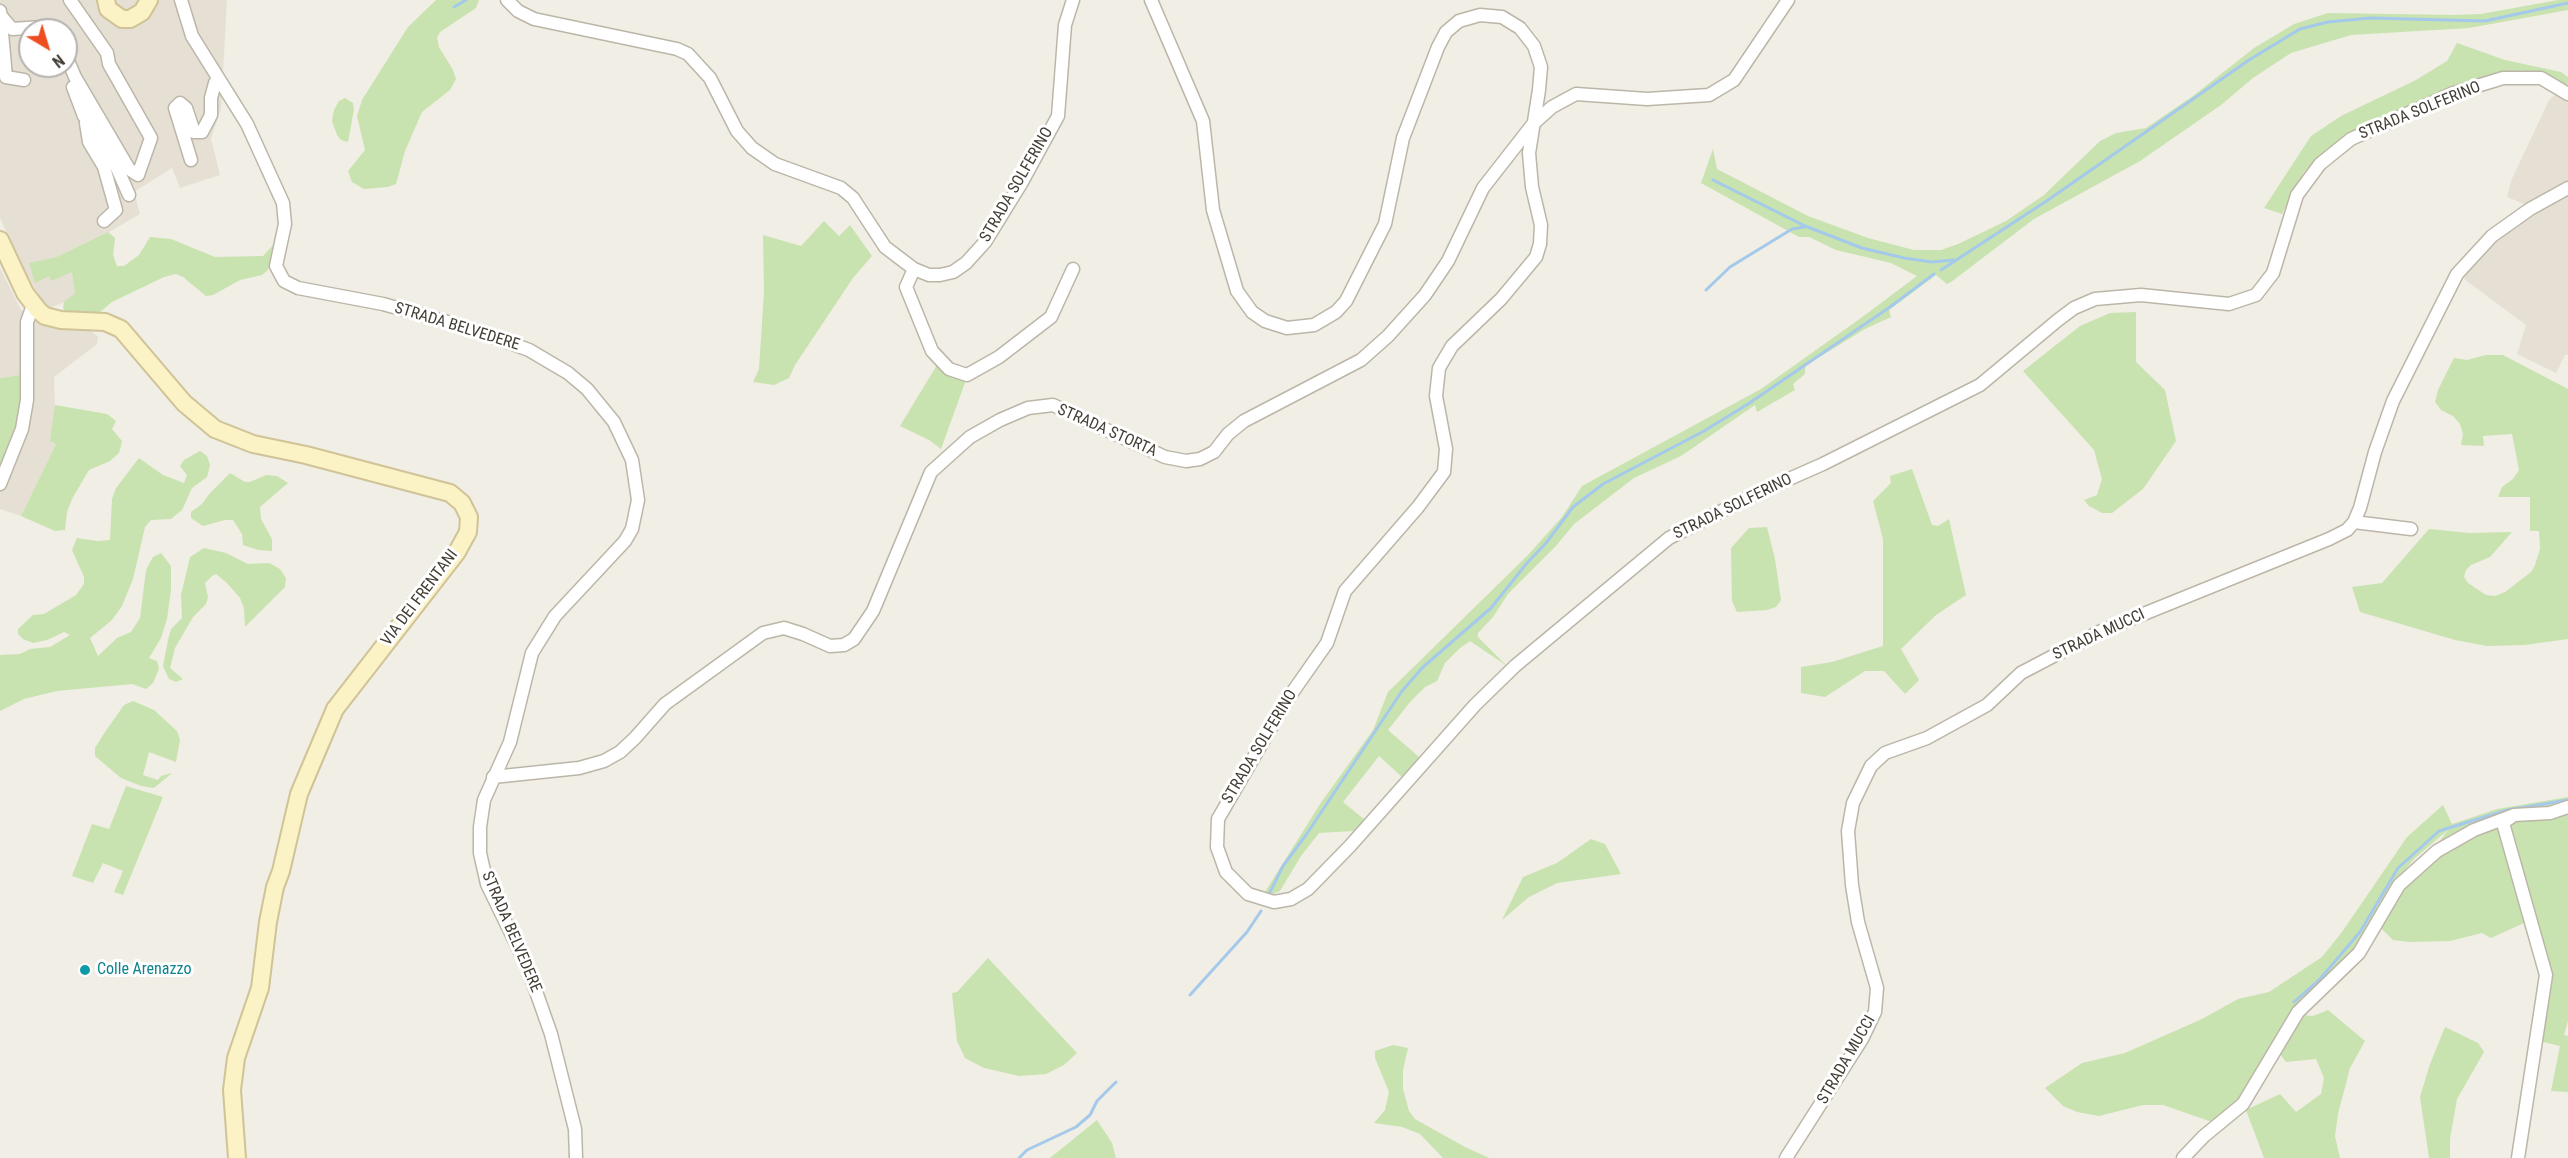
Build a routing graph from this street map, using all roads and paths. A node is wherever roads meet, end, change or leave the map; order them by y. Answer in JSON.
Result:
{"nodes":[{"id":1,"x":70,"y":0,"type":"edge"},
{"id":2,"x":106,"y":0,"type":"edge"},
{"id":3,"x":149,"y":0,"type":"edge"},
{"id":4,"x":181,"y":0,"type":"edge"},
{"id":5,"x":507,"y":0,"type":"edge"},
{"id":6,"x":1073,"y":0,"type":"edge"},
{"id":7,"x":1151,"y":0,"type":"edge"},
{"id":8,"x":1788,"y":0,"type":"edge"},
{"id":9,"x":1,"y":14,"type":"edge"},
{"id":10,"x":18,"y":29,"type":"edge"},
{"id":11,"x":75,"y":78,"type":"edge"},
{"id":12,"x":76,"y":78,"type":"edge"},
{"id":13,"x":218,"y":78,"type":"junction"},
{"id":14,"x":24,"y":80,"type":"dead end"},
{"id":15,"x":2568,"y":94,"type":"edge"},
{"id":16,"x":84,"y":116,"type":"junction"},
{"id":17,"x":1533,"y":124,"type":"junction"},
{"id":18,"x":191,"y":159,"type":"dead end"},
{"id":19,"x":2568,"y":188,"type":"edge"},
{"id":20,"x":129,"y":195,"type":"dead end"},
{"id":21,"x":104,"y":221,"type":"dead end"},
{"id":22,"x":0,"y":240,"type":"edge"},
{"id":23,"x":914,"y":269,"type":"junction"},
{"id":24,"x":1073,"y":269,"type":"dead end"},
{"id":25,"x":33,"y":305,"type":"junction"},
{"id":26,"x":0,"y":484,"type":"edge"},
{"id":27,"x":2354,"y":522,"type":"junction"},
{"id":28,"x":2411,"y":529,"type":"dead end"},
{"id":29,"x":493,"y":777,"type":"junction"},
{"id":30,"x":2568,"y":807,"type":"edge"},
{"id":31,"x":2514,"y":815,"type":"junction"},
{"id":32,"x":237,"y":1158,"type":"edge"},
{"id":33,"x":576,"y":1158,"type":"edge"},
{"id":34,"x":1786,"y":1158,"type":"edge"},
{"id":35,"x":2183,"y":1158,"type":"edge"},
{"id":36,"x":2518,"y":1158,"type":"edge"}],
"edges":[{"from":1,"to":12,"type":"street"},
{"from":2,"to":3,"type":"main road"},
{"from":4,"to":13,"type":"street","name":"STRADA BELVEDERE"},
{"from":5,"to":23,"type":"street","name":"STRADA SOLFERINO"},
{"from":6,"to":23,"type":"street","name":"STRADA SOLFERINO"},
{"from":7,"to":17,"type":"street","name":"STRADA SOLFERINO"},
{"from":8,"to":17,"type":"street","name":"STRADA STORTA"},
{"from":9,"to":10,"type":"street"},
{"from":9,"to":14,"type":"street"},
{"from":11,"to":16,"type":"street"},
{"from":13,"to":18,"type":"street"},
{"from":13,"to":29,"type":"street","name":"STRADA BELVEDERE"},
{"from":15,"to":17,"type":"street","name":"STRADA SOLFERINO"},
{"from":16,"to":20,"type":"street"},
{"from":16,"to":21,"type":"street"},
{"from":17,"to":29,"type":"street","name":"STRADA STORTA"},
{"from":19,"to":27,"type":"street"},
{"from":22,"to":25,"type":"main road"},
{"from":23,"to":24,"type":"street"},
{"from":25,"to":26,"type":"street"},
{"from":25,"to":32,"type":"main road","name":"VIA DEI FRENTANI"},
{"from":27,"to":28,"type":"street"},
{"from":27,"to":34,"type":"street","name":"STRADA MUCCI"},
{"from":29,"to":33,"type":"street","name":"STRADA BELVEDERE"},
{"from":30,"to":31,"type":"street"},
{"from":31,"to":35,"type":"street"},
{"from":31,"to":36,"type":"street"}]}
